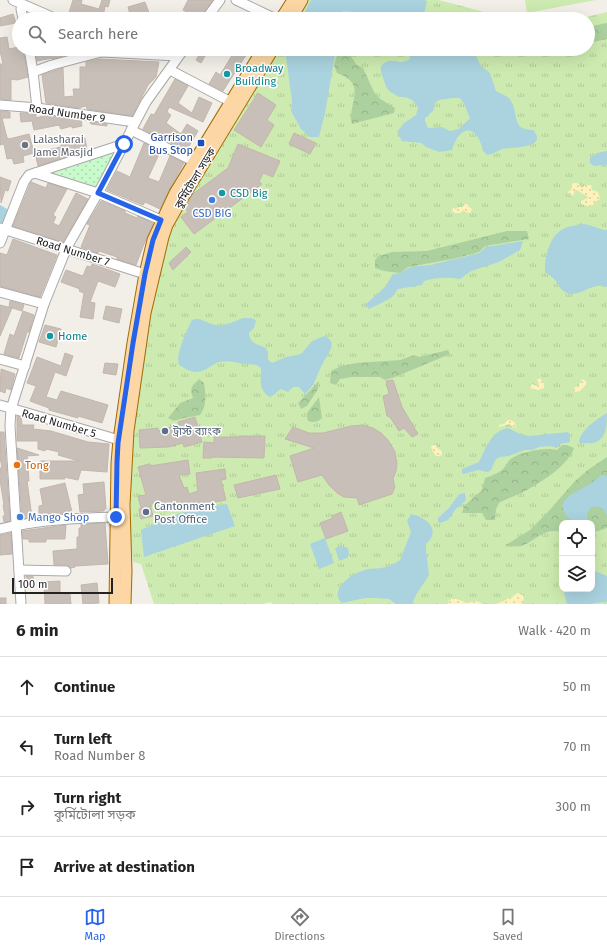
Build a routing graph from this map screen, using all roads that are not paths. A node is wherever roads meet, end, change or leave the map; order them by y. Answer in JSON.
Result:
{"nodes":[{"id":1,"x":13,"y":0,"type":"edge"},
{"id":2,"x":220,"y":0,"type":"edge"},
{"id":3,"x":236,"y":0,"type":"edge"},
{"id":4,"x":293,"y":0,"type":"edge"},
{"id":5,"x":302,"y":0,"type":"edge"},
{"id":6,"x":21,"y":8,"type":"dead end"},
{"id":7,"x":22,"y":12,"type":"edge"},
{"id":8,"x":41,"y":12,"type":"edge"},
{"id":9,"x":211,"y":12,"type":"edge"},
{"id":10,"x":261,"y":12,"type":"edge"},
{"id":11,"x":285,"y":12,"type":"edge"},
{"id":12,"x":295,"y":12,"type":"edge"},
{"id":13,"x":30,"y":56,"type":"edge"},
{"id":14,"x":86,"y":56,"type":"edge"},
{"id":15,"x":179,"y":56,"type":"edge"},
{"id":16,"x":259,"y":56,"type":"edge"},
{"id":17,"x":269,"y":56,"type":"edge"},
{"id":18,"x":170,"y":70,"type":"junction"},
{"id":19,"x":33,"y":72,"type":"junction"},
{"id":20,"x":231,"y":102,"type":"junction"},
{"id":21,"x":0,"y":105,"type":"edge"},
{"id":22,"x":37,"y":108,"type":"junction"},
{"id":23,"x":133,"y":126,"type":"junction"},
{"id":24,"x":124,"y":144,"type":"junction"},
{"id":25,"x":193,"y":161,"type":"junction"},
{"id":26,"x":34,"y":173,"type":"junction"},
{"id":27,"x":98,"y":193,"type":"junction"},
{"id":28,"x":161,"y":220,"type":"junction"},
{"id":29,"x":2,"y":229,"type":"edge"},
{"id":30,"x":0,"y":242,"type":"edge"},
{"id":31,"x":66,"y":249,"type":"junction"},
{"id":32,"x":145,"y":274,"type":"junction"},
{"id":33,"x":0,"y":292,"type":"edge"},
{"id":34,"x":44,"y":304,"type":"junction"},
{"id":35,"x":0,"y":359,"type":"edge"},
{"id":36,"x":25,"y":366,"type":"junction"},
{"id":37,"x":0,"y":405,"type":"edge"},
{"id":38,"x":11,"y":409,"type":"junction"},
{"id":39,"x":119,"y":440,"type":"junction"},
{"id":40,"x":116,"y":517,"type":"junction"},
{"id":41,"x":16,"y":525,"type":"junction"},
{"id":42,"x":0,"y":529,"type":"edge"},
{"id":43,"x":19,"y":570,"type":"junction"},
{"id":44,"x":66,"y":571,"type":"dead end"},
{"id":45,"x":21,"y":604,"type":"edge"},
{"id":46,"x":115,"y":604,"type":"edge"},
{"id":47,"x":124,"y":604,"type":"edge"}],
"edges":[{"from":1,"to":8,"type":"street"},
{"from":2,"to":9,"type":"street"},
{"from":3,"to":10,"type":"street"},
{"from":4,"to":11,"type":"main road"},
{"from":5,"to":12,"type":"main road"},
{"from":6,"to":7,"type":"street"},
{"from":13,"to":19,"type":"street"},
{"from":14,"to":19,"type":"street"},
{"from":15,"to":18,"type":"street"},
{"from":16,"to":20,"type":"main road","name":"কুর্মিটোলা সড়ক"},
{"from":17,"to":47,"type":"main road","name":"কুর্মিটোলা সড়ক"},
{"from":18,"to":20,"type":"street"},
{"from":18,"to":23,"type":"street"},
{"from":19,"to":22,"type":"street"},
{"from":20,"to":25,"type":"main road","name":"কুর্মিটোলা সড়ক"},
{"from":21,"to":22,"type":"street","name":"Road Number 9"},
{"from":22,"to":23,"type":"street","name":"Road Number 9"},
{"from":23,"to":24,"type":"street"},
{"from":23,"to":25,"type":"street","name":"Road Number 9"},
{"from":24,"to":26,"type":"street"},
{"from":24,"to":27,"type":"street"},
{"from":25,"to":28,"type":"main road","name":"কুর্মিটোলা সড়ক"},
{"from":26,"to":27,"type":"street"},
{"from":26,"to":29,"type":"street"},
{"from":27,"to":28,"type":"street"},
{"from":27,"to":31,"type":"street"},
{"from":28,"to":32,"type":"main road","name":"কুর্মিটোলা সড়ক"},
{"from":29,"to":30,"type":"street"},
{"from":29,"to":31,"type":"street","name":"Road Number 7"},
{"from":31,"to":32,"type":"street","name":"Road Number 7"},
{"from":31,"to":34,"type":"street"},
{"from":32,"to":39,"type":"main road","name":"কুর্মিটোলা সড়ক"},
{"from":33,"to":34,"type":"street"},
{"from":34,"to":36,"type":"street"},
{"from":35,"to":36,"type":"street"},
{"from":36,"to":38,"type":"street"},
{"from":37,"to":38,"type":"street","name":"Road Number 5"},
{"from":38,"to":39,"type":"street","name":"Road Number 5"},
{"from":38,"to":41,"type":"street"},
{"from":39,"to":40,"type":"main road","name":"কুর্মিটোলা সড়ক"},
{"from":40,"to":41,"type":"street"},
{"from":40,"to":46,"type":"main road","name":"কুর্মিটোলা সড়ক"},
{"from":41,"to":42,"type":"street"},
{"from":41,"to":43,"type":"street"},
{"from":43,"to":44,"type":"street"},
{"from":43,"to":45,"type":"street"}]}
